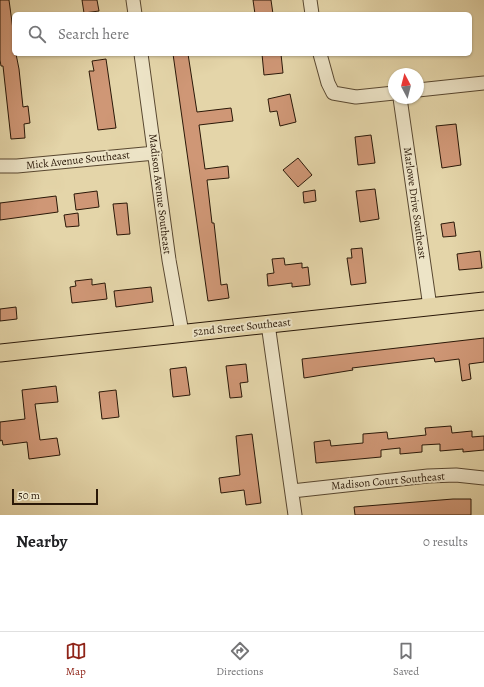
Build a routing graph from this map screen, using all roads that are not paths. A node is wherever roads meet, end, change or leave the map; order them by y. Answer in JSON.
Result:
{"nodes":[{"id":1,"x":133,"y":0,"type":"edge"},
{"id":2,"x":310,"y":0,"type":"edge"},
{"id":3,"x":135,"y":12,"type":"edge"},
{"id":4,"x":312,"y":12,"type":"edge"},
{"id":5,"x":141,"y":56,"type":"edge"},
{"id":6,"x":321,"y":56,"type":"edge"},
{"id":7,"x":484,"y":83,"type":"edge"},
{"id":8,"x":424,"y":89,"type":"edge"},
{"id":9,"x":388,"y":93,"type":"edge"},
{"id":10,"x":401,"y":104,"type":"edge"},
{"id":11,"x":155,"y":153,"type":"junction"},
{"id":12,"x":0,"y":166,"type":"edge"},
{"id":13,"x":484,"y":302,"type":"edge"},
{"id":14,"x":430,"y":307,"type":"junction"},
{"id":15,"x":268,"y":324,"type":"junction"},
{"id":16,"x":182,"y":333,"type":"junction"},
{"id":17,"x":0,"y":353,"type":"edge"},
{"id":18,"x":484,"y":478,"type":"edge"},
{"id":19,"x":292,"y":491,"type":"junction"},
{"id":20,"x":295,"y":515,"type":"edge"}],
"edges":[{"from":1,"to":3,"type":"street"},
{"from":2,"to":4,"type":"street"},
{"from":5,"to":11,"type":"street","name":"Madison Avenue Southeast"},
{"from":6,"to":9,"type":"street"},
{"from":7,"to":8,"type":"street"},
{"from":10,"to":14,"type":"street","name":"Marlowe Drive Southeast"},
{"from":11,"to":12,"type":"street","name":"Mick Avenue Southeast"},
{"from":11,"to":16,"type":"street","name":"Madison Avenue Southeast"},
{"from":13,"to":14,"type":"main road","name":"52nd Street Southeast"},
{"from":14,"to":15,"type":"main road","name":"52nd Street Southeast"},
{"from":15,"to":16,"type":"main road","name":"52nd Street Southeast"},
{"from":15,"to":19,"type":"street"},
{"from":16,"to":17,"type":"main road","name":"52nd Street Southeast"},
{"from":18,"to":19,"type":"street","name":"Madison Court Southeast"},
{"from":19,"to":20,"type":"street"}]}
